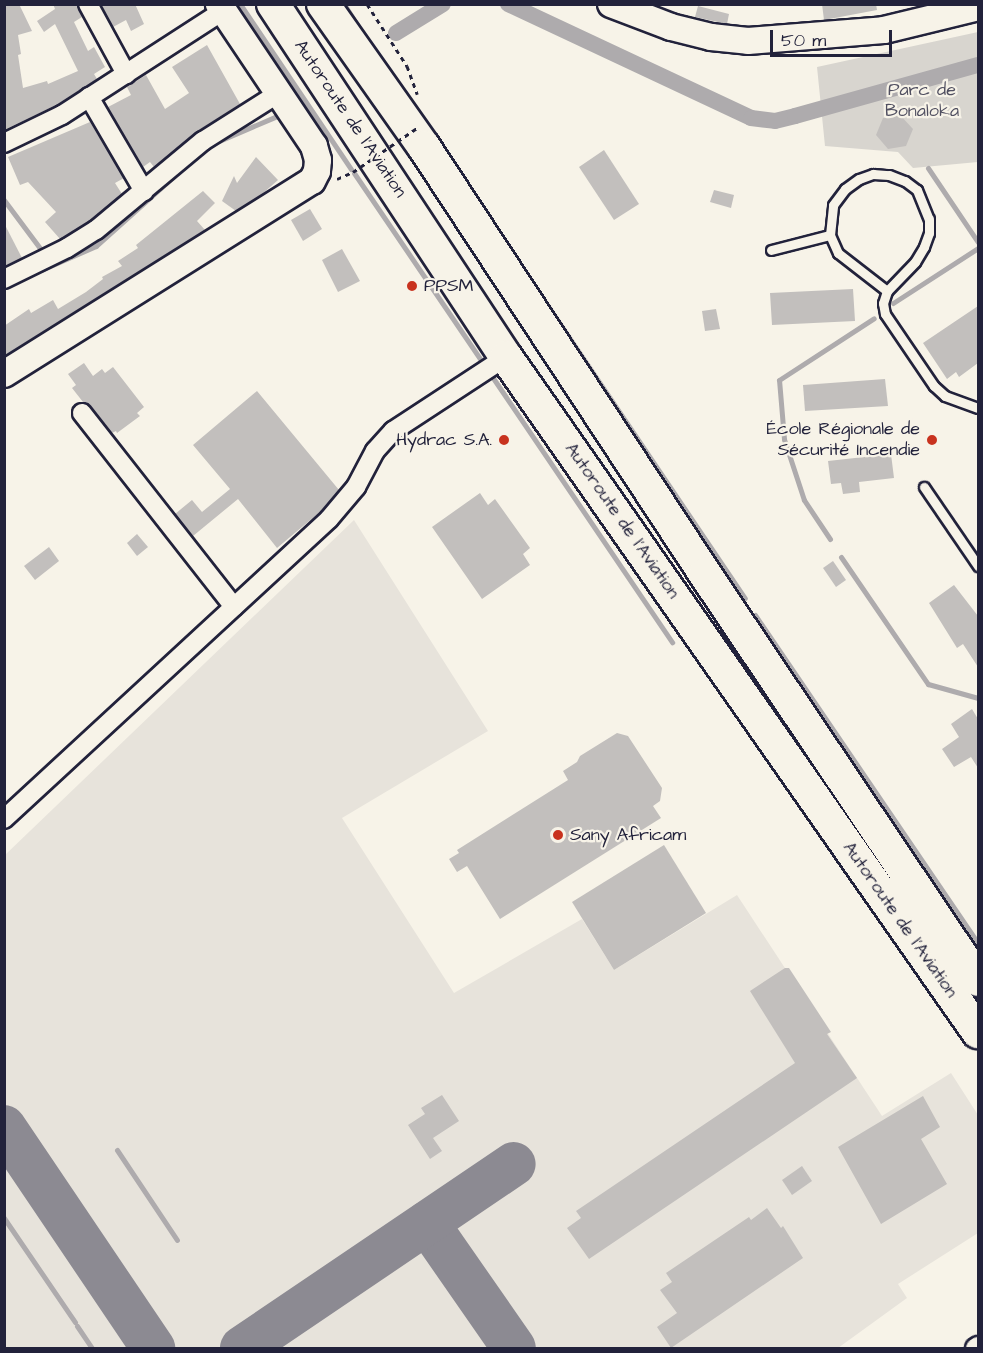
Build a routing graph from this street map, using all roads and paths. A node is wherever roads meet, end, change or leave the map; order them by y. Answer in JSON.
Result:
{"nodes":[{"id":1,"x":88,"y":4,"type":"edge"},
{"id":2,"x":273,"y":4,"type":"edge"},
{"id":3,"x":323,"y":4,"type":"edge"},
{"id":4,"x":367,"y":4,"type":"edge"},
{"id":5,"x":611,"y":4,"type":"edge"},
{"id":6,"x":967,"y":7,"type":"edge"},
{"id":7,"x":221,"y":8,"type":"edge"},
{"id":8,"x":126,"y":74,"type":"junction"},
{"id":9,"x":416,"y":91,"type":"dead end"},
{"id":10,"x":279,"y":93,"type":"junction"},
{"id":11,"x":89,"y":97,"type":"junction"},
{"id":12,"x":417,"y":128,"type":"dead end"},
{"id":13,"x":4,"y":143,"type":"edge"},
{"id":14,"x":329,"y":183,"type":"dead end"},
{"id":15,"x":144,"y":190,"type":"junction"},
{"id":16,"x":830,"y":235,"type":"junction"},
{"id":17,"x":771,"y":250,"type":"dead end"},
{"id":18,"x":4,"y":279,"type":"edge"},
{"id":19,"x":887,"y":291,"type":"junction"},
{"id":20,"x":506,"y":357,"type":"junction"},
{"id":21,"x":4,"y":374,"type":"edge"},
{"id":22,"x":978,"y":408,"type":"edge"},
{"id":23,"x":82,"y":413,"type":"dead end"},
{"id":24,"x":924,"y":486,"type":"dead end"},
{"id":25,"x":978,"y":566,"type":"edge"},
{"id":26,"x":234,"y":606,"type":"junction"},
{"id":27,"x":4,"y":819,"type":"edge"},
{"id":28,"x":978,"y":980,"type":"edge"},
{"id":29,"x":978,"y":1030,"type":"edge"}],
"edges":[{"from":1,"to":8,"type":"street"},
{"from":2,"to":20,"type":"highway","name":"Autoroute de l'Aviation"},
{"from":3,"to":28,"type":"highway","name":"Autoroute de l'Aviation"},
{"from":4,"to":9,"type":"path"},
{"from":5,"to":6,"type":"street"},
{"from":7,"to":8,"type":"street"},
{"from":7,"to":10,"type":"street"},
{"from":8,"to":11,"type":"street"},
{"from":10,"to":15,"type":"street"},
{"from":10,"to":21,"type":"street"},
{"from":11,"to":13,"type":"street"},
{"from":11,"to":15,"type":"street"},
{"from":12,"to":14,"type":"path","bridge":true},
{"from":15,"to":18,"type":"street"},
{"from":16,"to":17,"type":"lane"},
{"from":16,"to":19,"type":"lane"},
{"from":16,"to":19,"type":"lane"},
{"from":19,"to":22,"type":"lane"},
{"from":20,"to":26,"type":"street"},
{"from":20,"to":29,"type":"highway","name":"Autoroute de l'Aviation"},
{"from":23,"to":26,"type":"street"},
{"from":24,"to":25,"type":"lane"},
{"from":26,"to":27,"type":"street"}]}
